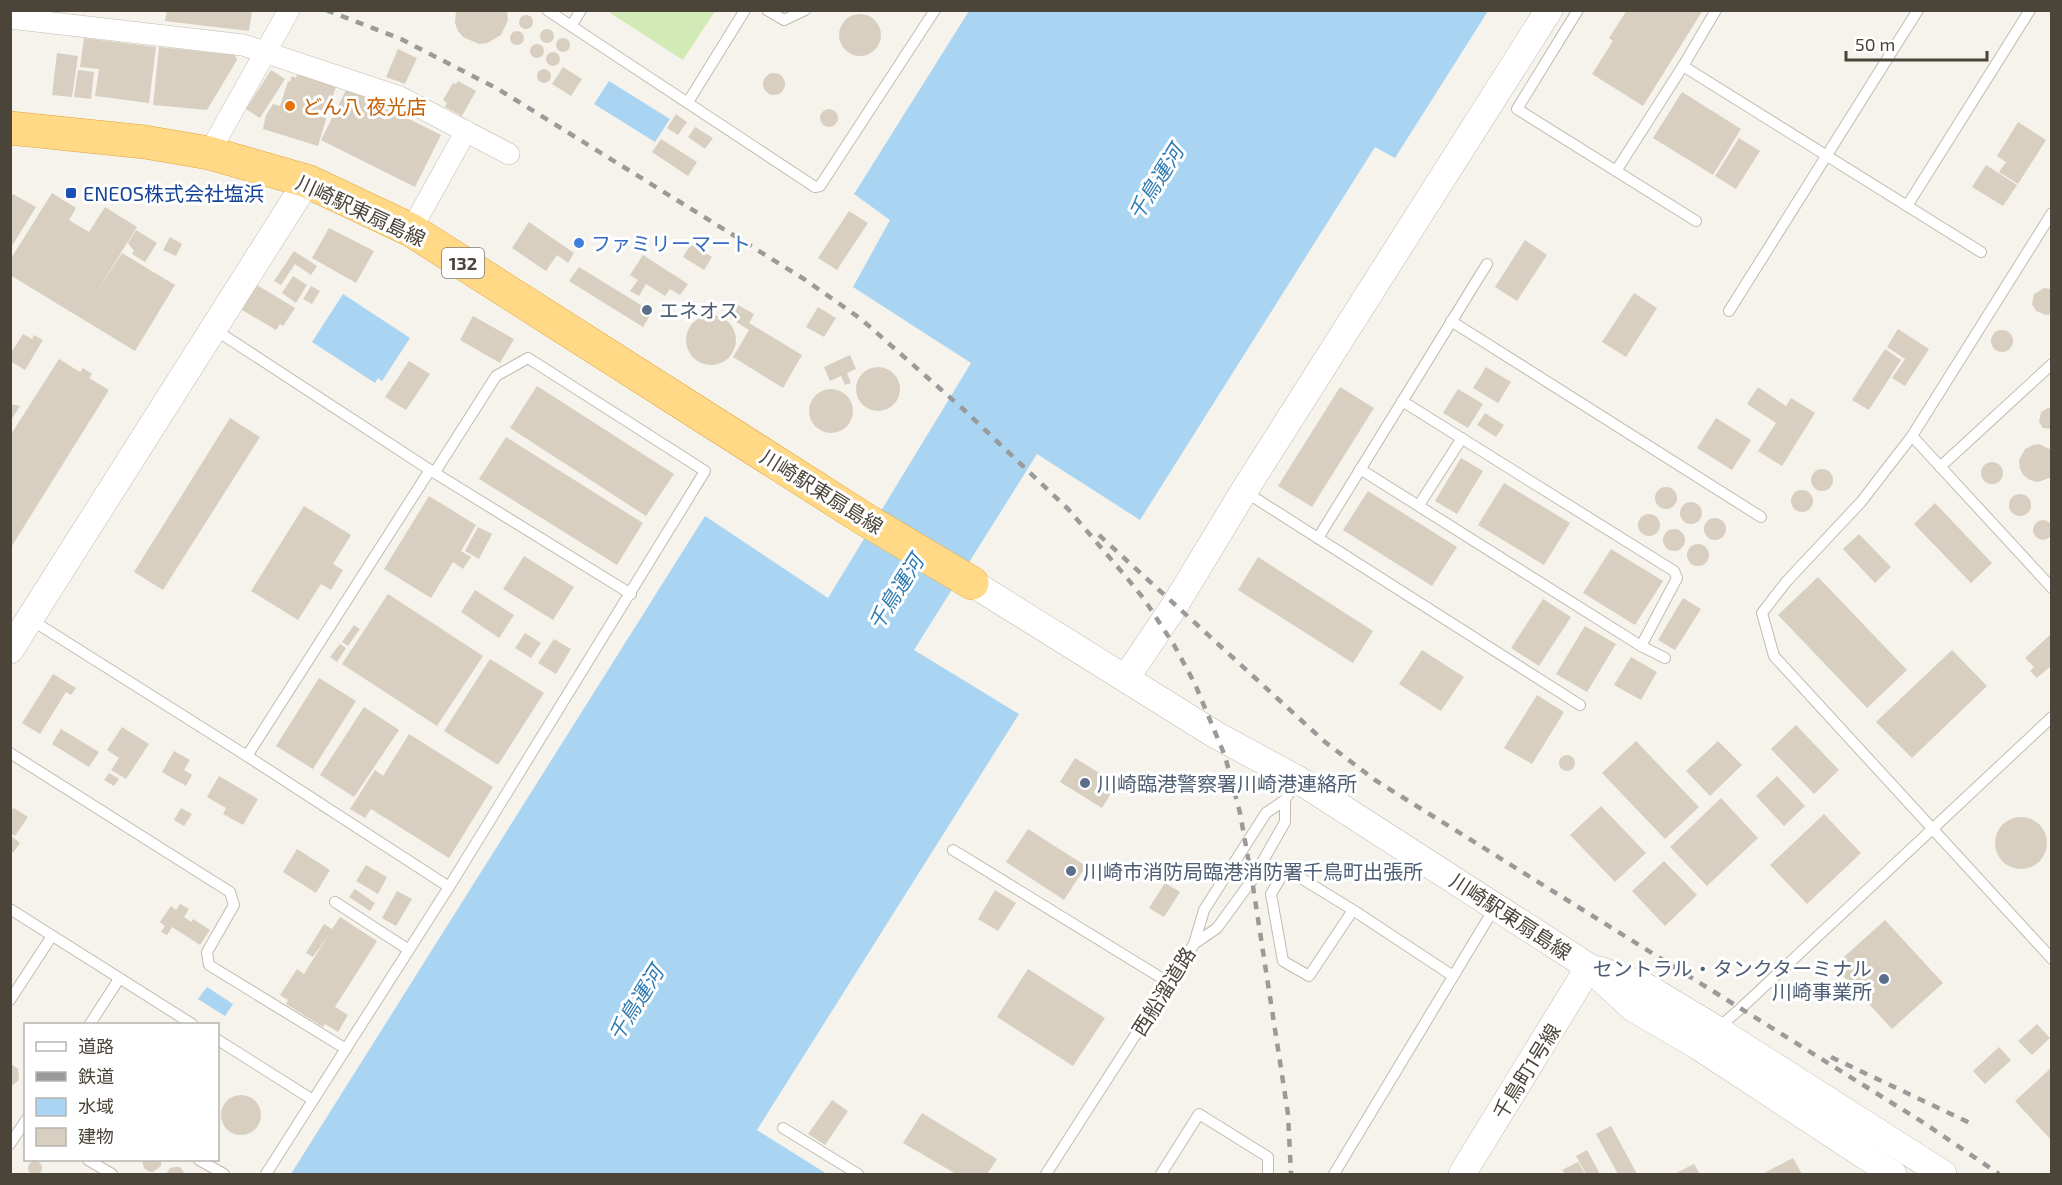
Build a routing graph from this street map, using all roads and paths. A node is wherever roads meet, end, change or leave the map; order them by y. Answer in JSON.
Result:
{"nodes":[{"id":1,"x":289,"y":10,"type":"edge"},
{"id":2,"x":546,"y":10,"type":"edge"},
{"id":3,"x":581,"y":10,"type":"edge"},
{"id":4,"x":745,"y":10,"type":"edge"},
{"id":5,"x":767,"y":10,"type":"edge"},
{"id":6,"x":805,"y":10,"type":"edge"},
{"id":7,"x":935,"y":10,"type":"edge"},
{"id":8,"x":1550,"y":10,"type":"edge"},
{"id":9,"x":1578,"y":10,"type":"edge"},
{"id":10,"x":1716,"y":10,"type":"edge"},
{"id":11,"x":1918,"y":10,"type":"edge"},
{"id":12,"x":2030,"y":10,"type":"edge"},
{"id":13,"x":10,"y":18,"type":"edge"},
{"id":14,"x":571,"y":26,"type":"junction"},
{"id":15,"x":264,"y":54,"type":"junction"},
{"id":16,"x":1683,"y":66,"type":"junction"},
{"id":17,"x":688,"y":102,"type":"junction"},
{"id":18,"x":10,"y":128,"type":"edge"},
{"id":19,"x":466,"y":131,"type":"junction"},
{"id":20,"x":209,"y":153,"type":"junction"},
{"id":21,"x":509,"y":154,"type":"dead end"},
{"id":22,"x":1827,"y":155,"type":"junction"},
{"id":23,"x":1616,"y":171,"type":"junction"},
{"id":24,"x":307,"y":181,"type":"junction"},
{"id":25,"x":1907,"y":206,"type":"junction"},
{"id":26,"x":2052,"y":213,"type":"edge"},
{"id":27,"x":1696,"y":221,"type":"dead end"},
{"id":28,"x":411,"y":230,"type":"junction"},
{"id":29,"x":1981,"y":252,"type":"dead end"},
{"id":30,"x":1487,"y":264,"type":"dead end"},
{"id":31,"x":1729,"y":311,"type":"dead end"},
{"id":32,"x":1451,"y":321,"type":"junction"},
{"id":33,"x":214,"y":329,"type":"junction"},
{"id":34,"x":2052,"y":364,"type":"edge"},
{"id":35,"x":1402,"y":401,"type":"junction"},
{"id":36,"x":1912,"y":436,"type":"junction"},
{"id":37,"x":1462,"y":438,"type":"junction"},
{"id":38,"x":1940,"y":467,"type":"junction"},
{"id":39,"x":1360,"y":469,"type":"junction"},
{"id":40,"x":432,"y":471,"type":"junction"},
{"id":41,"x":1244,"y":491,"type":"junction"},
{"id":42,"x":1419,"y":505,"type":"junction"},
{"id":43,"x":1761,"y":517,"type":"dead end"},
{"id":44,"x":1317,"y":538,"type":"junction"},
{"id":45,"x":972,"y":583,"type":"joint"},
{"id":46,"x":2052,"y":588,"type":"edge"},
{"id":47,"x":631,"y":594,"type":"junction"},
{"id":48,"x":29,"y":619,"type":"junction"},
{"id":49,"x":1641,"y":646,"type":"junction"},
{"id":50,"x":10,"y":650,"type":"edge"},
{"id":51,"x":1665,"y":658,"type":"dead end"},
{"id":52,"x":1126,"y":678,"type":"junction"},
{"id":53,"x":1580,"y":705,"type":"dead end"},
{"id":54,"x":2052,"y":717,"type":"edge"},
{"id":55,"x":10,"y":753,"type":"edge"},
{"id":56,"x":247,"y":756,"type":"junction"},
{"id":57,"x":1291,"y":790,"type":"junction"},
{"id":58,"x":1932,"y":829,"type":"junction"},
{"id":59,"x":953,"y":850,"type":"dead end"},
{"id":60,"x":449,"y":887,"type":"junction"},
{"id":61,"x":335,"y":902,"type":"dead end"},
{"id":62,"x":1495,"y":907,"type":"junction"},
{"id":63,"x":10,"y":909,"type":"edge"},
{"id":64,"x":1353,"y":910,"type":"junction"},
{"id":65,"x":52,"y":936,"type":"junction"},
{"id":66,"x":1194,"y":944,"type":"junction"},
{"id":67,"x":409,"y":950,"type":"junction"},
{"id":68,"x":2052,"y":959,"type":"edge"},
{"id":69,"x":1589,"y":967,"type":"junction"},
{"id":70,"x":1453,"y":976,"type":"junction"},
{"id":71,"x":119,"y":979,"type":"junction"},
{"id":72,"x":1168,"y":982,"type":"junction"},
{"id":73,"x":10,"y":1000,"type":"edge"},
{"id":74,"x":91,"y":1023,"type":"edge"},
{"id":75,"x":190,"y":1023,"type":"edge"},
{"id":76,"x":1707,"y":1038,"type":"junction"},
{"id":77,"x":219,"y":1041,"type":"edge"},
{"id":78,"x":346,"y":1049,"type":"junction"},
{"id":79,"x":313,"y":1100,"type":"junction"},
{"id":80,"x":24,"y":1122,"type":"edge"},
{"id":81,"x":783,"y":1128,"type":"dead end"},
{"id":82,"x":10,"y":1144,"type":"edge"},
{"id":83,"x":90,"y":1161,"type":"edge"},
{"id":84,"x":201,"y":1161,"type":"edge"},
{"id":85,"x":112,"y":1174,"type":"edge"},
{"id":86,"x":224,"y":1174,"type":"edge"},
{"id":87,"x":266,"y":1174,"type":"edge"},
{"id":88,"x":858,"y":1174,"type":"edge"},
{"id":89,"x":1047,"y":1174,"type":"edge"},
{"id":90,"x":1161,"y":1174,"type":"edge"},
{"id":91,"x":1268,"y":1174,"type":"edge"},
{"id":92,"x":1334,"y":1174,"type":"edge"},
{"id":93,"x":1462,"y":1174,"type":"edge"},
{"id":94,"x":1893,"y":1174,"type":"edge"},
{"id":95,"x":1944,"y":1174,"type":"edge"}],
"edges":[{"from":1,"to":15,"type":"street"},
{"from":2,"to":14,"type":"lane"},
{"from":3,"to":14,"type":"lane"},
{"from":4,"to":17,"type":"lane"},
{"from":5,"to":6,"type":"lane"},
{"from":7,"to":17,"type":"lane"},
{"from":8,"to":41,"type":"street"},
{"from":9,"to":23,"type":"lane"},
{"from":10,"to":16,"type":"lane"},
{"from":11,"to":22,"type":"lane"},
{"from":12,"to":25,"type":"lane"},
{"from":13,"to":15,"type":"street"},
{"from":14,"to":17,"type":"lane"},
{"from":15,"to":19,"type":"street"},
{"from":15,"to":20,"type":"street"},
{"from":16,"to":22,"type":"lane"},
{"from":16,"to":23,"type":"lane"},
{"from":18,"to":20,"type":"highway","name":"川崎駅東扇島線","number":"132"},
{"from":19,"to":21,"type":"street"},
{"from":19,"to":28,"type":"street"},
{"from":20,"to":24,"type":"highway","name":"川崎駅東扇島線","number":"132"},
{"from":22,"to":25,"type":"lane"},
{"from":22,"to":31,"type":"lane"},
{"from":23,"to":27,"type":"lane"},
{"from":24,"to":28,"type":"highway","name":"川崎駅東扇島線","number":"132"},
{"from":24,"to":33,"type":"street"},
{"from":25,"to":29,"type":"lane"},
{"from":26,"to":36,"type":"lane"},
{"from":28,"to":45,"type":"highway","name":"川崎駅東扇島線","number":"132"},
{"from":30,"to":32,"type":"lane"},
{"from":32,"to":35,"type":"lane"},
{"from":32,"to":43,"type":"lane"},
{"from":33,"to":40,"type":"lane"},
{"from":33,"to":48,"type":"street"},
{"from":34,"to":38,"type":"lane"},
{"from":35,"to":37,"type":"lane"},
{"from":35,"to":39,"type":"lane"},
{"from":36,"to":38,"type":"lane"},
{"from":36,"to":58,"type":"lane"},
{"from":37,"to":42,"type":"lane"},
{"from":37,"to":49,"type":"lane"},
{"from":38,"to":46,"type":"lane"},
{"from":39,"to":42,"type":"lane"},
{"from":39,"to":44,"type":"lane"},
{"from":40,"to":47,"type":"lane"},
{"from":40,"to":47,"type":"lane"},
{"from":40,"to":56,"type":"lane"},
{"from":41,"to":44,"type":"lane"},
{"from":41,"to":52,"type":"street"},
{"from":42,"to":49,"type":"lane"},
{"from":44,"to":53,"type":"lane"},
{"from":45,"to":52,"type":"street","name":"川崎駅東扇島線","number":"132"},
{"from":47,"to":60,"type":"lane"},
{"from":48,"to":50,"type":"street"},
{"from":48,"to":56,"type":"lane"},
{"from":49,"to":51,"type":"lane"},
{"from":52,"to":57,"type":"street","name":"川崎駅東扇島線","number":"132"},
{"from":54,"to":58,"type":"lane"},
{"from":55,"to":78,"type":"lane"},
{"from":56,"to":60,"type":"lane"},
{"from":57,"to":62,"type":"street","name":"川崎駅東扇島線"},
{"from":57,"to":66,"type":"lane","name":"西船溜道路"},
{"from":57,"to":66,"type":"lane"},
{"from":58,"to":68,"type":"lane"},
{"from":58,"to":76,"type":"lane"},
{"from":59,"to":72,"type":"lane"},
{"from":60,"to":67,"type":"lane"},
{"from":61,"to":67,"type":"lane"},
{"from":62,"to":69,"type":"street","name":"川崎駅東扇島線"},
{"from":62,"to":70,"type":"lane"},
{"from":63,"to":65,"type":"lane"},
{"from":64,"to":64,"type":"lane"},
{"from":64,"to":70,"type":"lane"},
{"from":65,"to":71,"type":"lane"},
{"from":65,"to":73,"type":"lane"},
{"from":66,"to":72,"type":"lane","name":"西船溜道路"},
{"from":67,"to":78,"type":"lane"},
{"from":69,"to":76,"type":"street","name":"川崎駅東扇島線"},
{"from":69,"to":93,"type":"street","name":"千鳥町1号線"},
{"from":70,"to":92,"type":"lane"},
{"from":71,"to":74,"type":"lane"},
{"from":71,"to":75,"type":"lane"},
{"from":72,"to":89,"type":"lane","name":"西船溜道路"},
{"from":76,"to":94,"type":"street","name":"川崎駅東扇島線"},
{"from":76,"to":95,"type":"street","name":"川崎駅東扇島線"},
{"from":77,"to":79,"type":"lane"},
{"from":78,"to":79,"type":"lane"},
{"from":79,"to":87,"type":"lane"},
{"from":80,"to":82,"type":"lane"},
{"from":81,"to":88,"type":"lane"},
{"from":83,"to":85,"type":"lane"},
{"from":84,"to":86,"type":"lane"},
{"from":90,"to":91,"type":"lane"}]}
